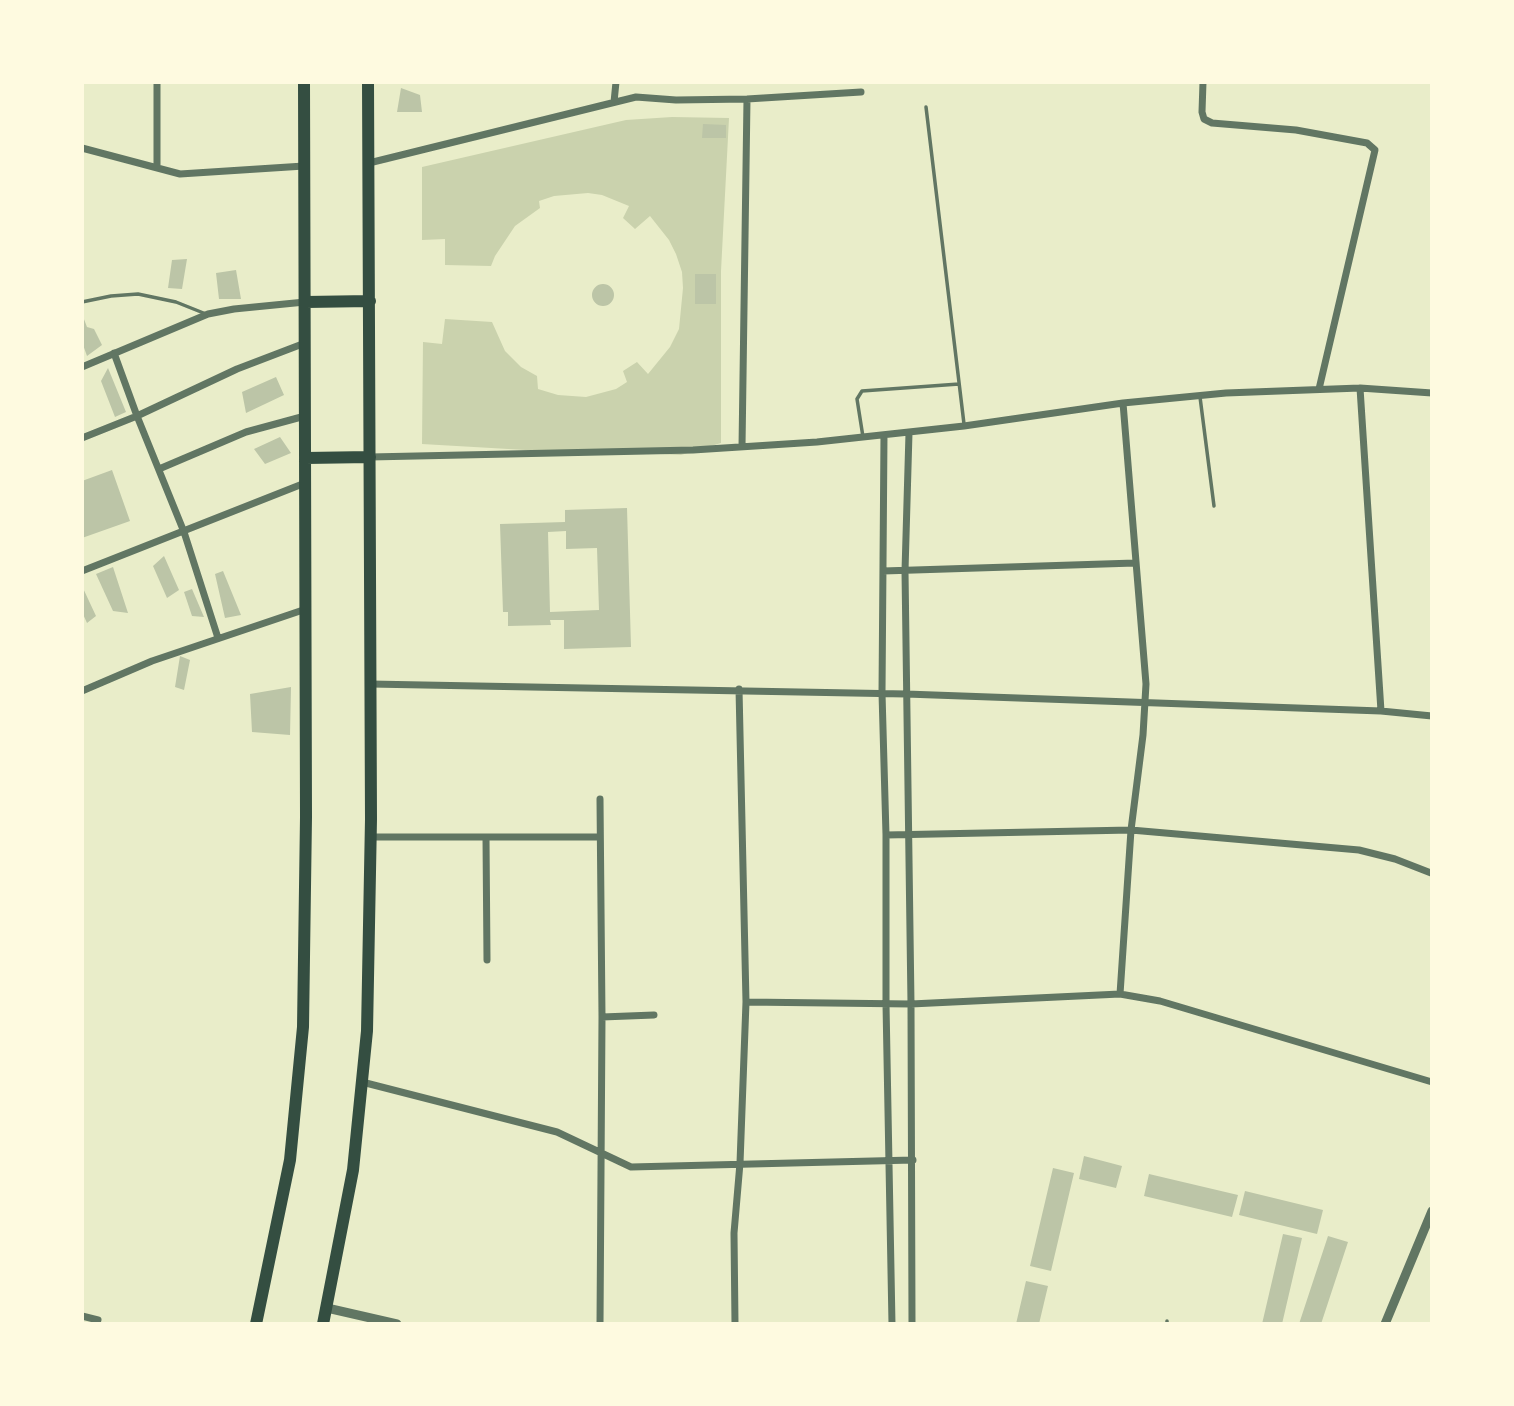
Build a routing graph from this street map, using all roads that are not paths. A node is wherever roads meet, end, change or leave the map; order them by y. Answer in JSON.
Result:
{"nodes":[{"id":1,"x":157,"y":82,"type":"edge"},
{"id":2,"x":304,"y":82,"type":"edge"},
{"id":3,"x":368,"y":82,"type":"edge"},
{"id":4,"x":616,"y":82,"type":"edge"},
{"id":5,"x":1203,"y":82,"type":"edge"},
{"id":6,"x":861,"y":93,"type":"dead end"},
{"id":7,"x":747,"y":99,"type":"junction"},
{"id":8,"x":614,"y":102,"type":"junction"},
{"id":9,"x":926,"y":107,"type":"dead end"},
{"id":10,"x":82,"y":148,"type":"edge"},
{"id":11,"x":369,"y":163,"type":"junction"},
{"id":12,"x":304,"y":166,"type":"junction"},
{"id":13,"x":157,"y":167,"type":"junction"},
{"id":14,"x":370,"y":301,"type":"junction"},
{"id":15,"x":82,"y":302,"type":"edge"},
{"id":16,"x":306,"y":302,"type":"junction"},
{"id":17,"x":208,"y":314,"type":"junction"},
{"id":18,"x":306,"y":343,"type":"junction"},
{"id":19,"x":114,"y":353,"type":"junction"},
{"id":20,"x":82,"y":367,"type":"edge"},
{"id":21,"x":959,"y":384,"type":"junction"},
{"id":22,"x":1360,"y":388,"type":"junction"},
{"id":23,"x":1319,"y":389,"type":"junction"},
{"id":24,"x":1432,"y":393,"type":"edge"},
{"id":25,"x":1200,"y":394,"type":"junction"},
{"id":26,"x":1123,"y":403,"type":"junction"},
{"id":27,"x":137,"y":416,"type":"junction"},
{"id":28,"x":306,"y":416,"type":"junction"},
{"id":29,"x":964,"y":426,"type":"junction"},
{"id":30,"x":909,"y":433,"type":"junction"},
{"id":31,"x":884,"y":435,"type":"junction"},
{"id":32,"x":863,"y":437,"type":"junction"},
{"id":33,"x":82,"y":438,"type":"edge"},
{"id":34,"x":742,"y":447,"type":"junction"},
{"id":35,"x":370,"y":457,"type":"junction"},
{"id":36,"x":306,"y":458,"type":"junction"},
{"id":37,"x":159,"y":469,"type":"junction"},
{"id":38,"x":306,"y":483,"type":"junction"},
{"id":39,"x":1214,"y":506,"type":"dead end"},
{"id":40,"x":184,"y":532,"type":"junction"},
{"id":41,"x":1135,"y":563,"type":"junction"},
{"id":42,"x":905,"y":570,"type":"junction"},
{"id":43,"x":82,"y":571,"type":"edge"},
{"id":44,"x":883,"y":571,"type":"junction"},
{"id":45,"x":306,"y":609,"type":"junction"},
{"id":46,"x":218,"y":638,"type":"junction"},
{"id":47,"x":370,"y":684,"type":"junction"},
{"id":48,"x":739,"y":689,"type":"junction"},
{"id":49,"x":82,"y":691,"type":"edge"},
{"id":50,"x":882,"y":693,"type":"junction"},
{"id":51,"x":906,"y":694,"type":"junction"},
{"id":52,"x":1145,"y":702,"type":"junction"},
{"id":53,"x":1381,"y":711,"type":"junction"},
{"id":54,"x":1432,"y":716,"type":"edge"},
{"id":55,"x":600,"y":799,"type":"dead end"},
{"id":56,"x":1131,"y":830,"type":"junction"},
{"id":57,"x":909,"y":834,"type":"junction"},
{"id":58,"x":886,"y":835,"type":"junction"},
{"id":59,"x":370,"y":837,"type":"junction"},
{"id":60,"x":486,"y":837,"type":"junction"},
{"id":61,"x":598,"y":837,"type":"junction"},
{"id":62,"x":1431,"y":873,"type":"edge"},
{"id":63,"x":487,"y":960,"type":"dead end"},
{"id":64,"x":1120,"y":994,"type":"junction"},
{"id":65,"x":746,"y":1002,"type":"junction"},
{"id":66,"x":886,"y":1004,"type":"junction"},
{"id":67,"x":911,"y":1004,"type":"junction"},
{"id":68,"x":654,"y":1015,"type":"dead end"},
{"id":69,"x":602,"y":1017,"type":"junction"},
{"id":70,"x":362,"y":1082,"type":"junction"},
{"id":71,"x":1432,"y":1083,"type":"edge"},
{"id":72,"x":602,"y":1152,"type":"junction"},
{"id":73,"x":913,"y":1160,"type":"junction"},
{"id":74,"x":890,"y":1162,"type":"junction"},
{"id":75,"x":740,"y":1163,"type":"junction"},
{"id":76,"x":1432,"y":1211,"type":"edge"},
{"id":77,"x":327,"y":1308,"type":"junction"},
{"id":78,"x":82,"y":1317,"type":"edge"},
{"id":79,"x":96,"y":1324,"type":"edge"},
{"id":80,"x":256,"y":1324,"type":"edge"},
{"id":81,"x":323,"y":1324,"type":"edge"},
{"id":82,"x":397,"y":1324,"type":"edge"},
{"id":83,"x":600,"y":1324,"type":"edge"},
{"id":84,"x":735,"y":1324,"type":"edge"},
{"id":85,"x":892,"y":1324,"type":"edge"},
{"id":86,"x":912,"y":1324,"type":"edge"},
{"id":87,"x":1385,"y":1324,"type":"edge"}],
"edges":[{"from":1,"to":13,"type":"street"},
{"from":2,"to":12,"type":"highway"},
{"from":3,"to":11,"type":"highway"},
{"from":4,"to":8,"type":"street"},
{"from":5,"to":23,"type":"street"},
{"from":6,"to":7,"type":"street"},
{"from":7,"to":8,"type":"street"},
{"from":7,"to":34,"type":"street"},
{"from":8,"to":11,"type":"street"},
{"from":9,"to":21,"type":"lane"},
{"from":10,"to":13,"type":"street"},
{"from":11,"to":14,"type":"highway"},
{"from":12,"to":13,"type":"street"},
{"from":12,"to":16,"type":"highway"},
{"from":14,"to":16,"type":"highway"},
{"from":14,"to":35,"type":"highway"},
{"from":15,"to":17,"type":"lane"},
{"from":16,"to":17,"type":"street"},
{"from":16,"to":18,"type":"highway"},
{"from":17,"to":19,"type":"street"},
{"from":18,"to":27,"type":"street"},
{"from":18,"to":28,"type":"highway"},
{"from":19,"to":20,"type":"street"},
{"from":19,"to":27,"type":"street"},
{"from":21,"to":29,"type":"lane"},
{"from":21,"to":32,"type":"lane"},
{"from":22,"to":23,"type":"street"},
{"from":22,"to":24,"type":"street"},
{"from":22,"to":53,"type":"street"},
{"from":23,"to":25,"type":"street"},
{"from":25,"to":26,"type":"street"},
{"from":25,"to":39,"type":"lane"},
{"from":26,"to":29,"type":"street"},
{"from":26,"to":41,"type":"street"},
{"from":27,"to":33,"type":"street"},
{"from":27,"to":37,"type":"street"},
{"from":28,"to":36,"type":"highway"},
{"from":28,"to":37,"type":"street"},
{"from":29,"to":30,"type":"street"},
{"from":30,"to":31,"type":"street"},
{"from":30,"to":42,"type":"street"},
{"from":31,"to":32,"type":"street"},
{"from":31,"to":44,"type":"street"},
{"from":32,"to":34,"type":"street"},
{"from":34,"to":35,"type":"street"},
{"from":35,"to":36,"type":"highway"},
{"from":35,"to":47,"type":"highway"},
{"from":36,"to":38,"type":"highway"},
{"from":37,"to":40,"type":"street"},
{"from":38,"to":40,"type":"street"},
{"from":38,"to":45,"type":"highway"},
{"from":40,"to":43,"type":"street"},
{"from":40,"to":46,"type":"street"},
{"from":41,"to":42,"type":"street"},
{"from":41,"to":52,"type":"street"},
{"from":42,"to":44,"type":"street"},
{"from":42,"to":51,"type":"street"},
{"from":44,"to":50,"type":"street"},
{"from":45,"to":46,"type":"street"},
{"from":45,"to":80,"type":"highway"},
{"from":46,"to":49,"type":"street"},
{"from":47,"to":48,"type":"street"},
{"from":47,"to":59,"type":"highway"},
{"from":48,"to":50,"type":"street"},
{"from":48,"to":65,"type":"street"},
{"from":50,"to":51,"type":"street"},
{"from":50,"to":58,"type":"street"},
{"from":51,"to":52,"type":"street"},
{"from":51,"to":57,"type":"street"},
{"from":52,"to":53,"type":"street"},
{"from":52,"to":56,"type":"street"},
{"from":53,"to":54,"type":"street"},
{"from":55,"to":61,"type":"street"},
{"from":56,"to":57,"type":"street"},
{"from":56,"to":62,"type":"street"},
{"from":56,"to":64,"type":"street"},
{"from":57,"to":58,"type":"street"},
{"from":57,"to":67,"type":"street"},
{"from":58,"to":66,"type":"street"},
{"from":59,"to":60,"type":"street"},
{"from":59,"to":70,"type":"highway"},
{"from":60,"to":61,"type":"street"},
{"from":60,"to":63,"type":"street"},
{"from":61,"to":69,"type":"street"},
{"from":64,"to":67,"type":"street"},
{"from":64,"to":71,"type":"street"},
{"from":65,"to":66,"type":"street"},
{"from":65,"to":75,"type":"street"},
{"from":66,"to":67,"type":"street"},
{"from":66,"to":74,"type":"street"},
{"from":67,"to":73,"type":"street"},
{"from":68,"to":69,"type":"street"},
{"from":69,"to":72,"type":"street"},
{"from":70,"to":72,"type":"street"},
{"from":70,"to":77,"type":"highway"},
{"from":72,"to":75,"type":"street"},
{"from":72,"to":83,"type":"street"},
{"from":73,"to":74,"type":"street"},
{"from":73,"to":86,"type":"street"},
{"from":74,"to":75,"type":"street"},
{"from":74,"to":85,"type":"street"},
{"from":75,"to":84,"type":"street"},
{"from":76,"to":87,"type":"street"},
{"from":77,"to":81,"type":"highway"},
{"from":77,"to":82,"type":"street"},
{"from":78,"to":79,"type":"street"}]}
